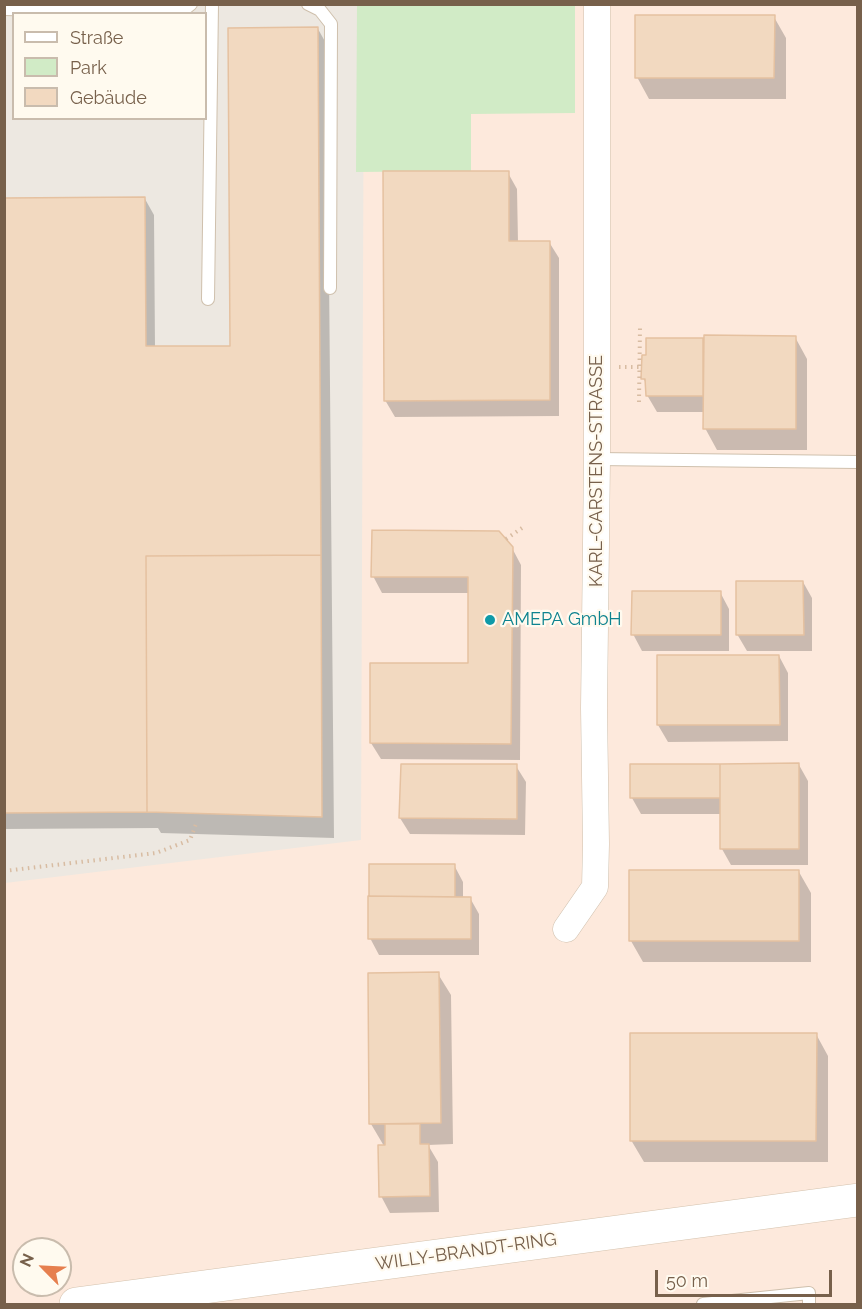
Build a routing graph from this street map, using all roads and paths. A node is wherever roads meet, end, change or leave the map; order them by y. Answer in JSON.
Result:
{"nodes":[{"id":1,"x":191,"y":4,"type":"edge"},
{"id":2,"x":212,"y":4,"type":"edge"},
{"id":3,"x":308,"y":4,"type":"edge"},
{"id":4,"x":597,"y":4,"type":"edge"},
{"id":5,"x":47,"y":7,"type":"edge"},
{"id":6,"x":4,"y":9,"type":"edge"},
{"id":7,"x":330,"y":288,"type":"dead end"},
{"id":8,"x":208,"y":299,"type":"dead end"},
{"id":9,"x":640,"y":328,"type":"dead end"},
{"id":10,"x":639,"y":402,"type":"dead end"},
{"id":11,"x":597,"y":459,"type":"junction"},
{"id":12,"x":858,"y":462,"type":"edge"},
{"id":13,"x":522,"y":528,"type":"dead end"},
{"id":14,"x":506,"y":539,"type":"dead end"},
{"id":15,"x":196,"y":824,"type":"dead end"},
{"id":16,"x":4,"y":871,"type":"edge"},
{"id":17,"x":566,"y":929,"type":"dead end"},
{"id":18,"x":858,"y":1200,"type":"edge"},
{"id":19,"x":76,"y":1305,"type":"edge"},
{"id":20,"x":702,"y":1305,"type":"edge"},
{"id":21,"x":810,"y":1305,"type":"edge"}],
"edges":[{"from":1,"to":5,"type":"lane"},
{"from":2,"to":8,"type":"lane"},
{"from":3,"to":7,"type":"lane"},
{"from":4,"to":11,"type":"street","name":"KARL-CARSTENS-STRASSE"},
{"from":5,"to":6,"type":"lane"},
{"from":9,"to":10,"type":"path"},
{"from":11,"to":12,"type":"lane"},
{"from":11,"to":17,"type":"street","name":"KARL-CARSTENS-STRASSE"},
{"from":13,"to":14,"type":"path"},
{"from":15,"to":16,"type":"path"},
{"from":18,"to":19,"type":"street","name":"WILLY-BRANDT-RING"},
{"from":20,"to":21,"type":"lane"}]}
